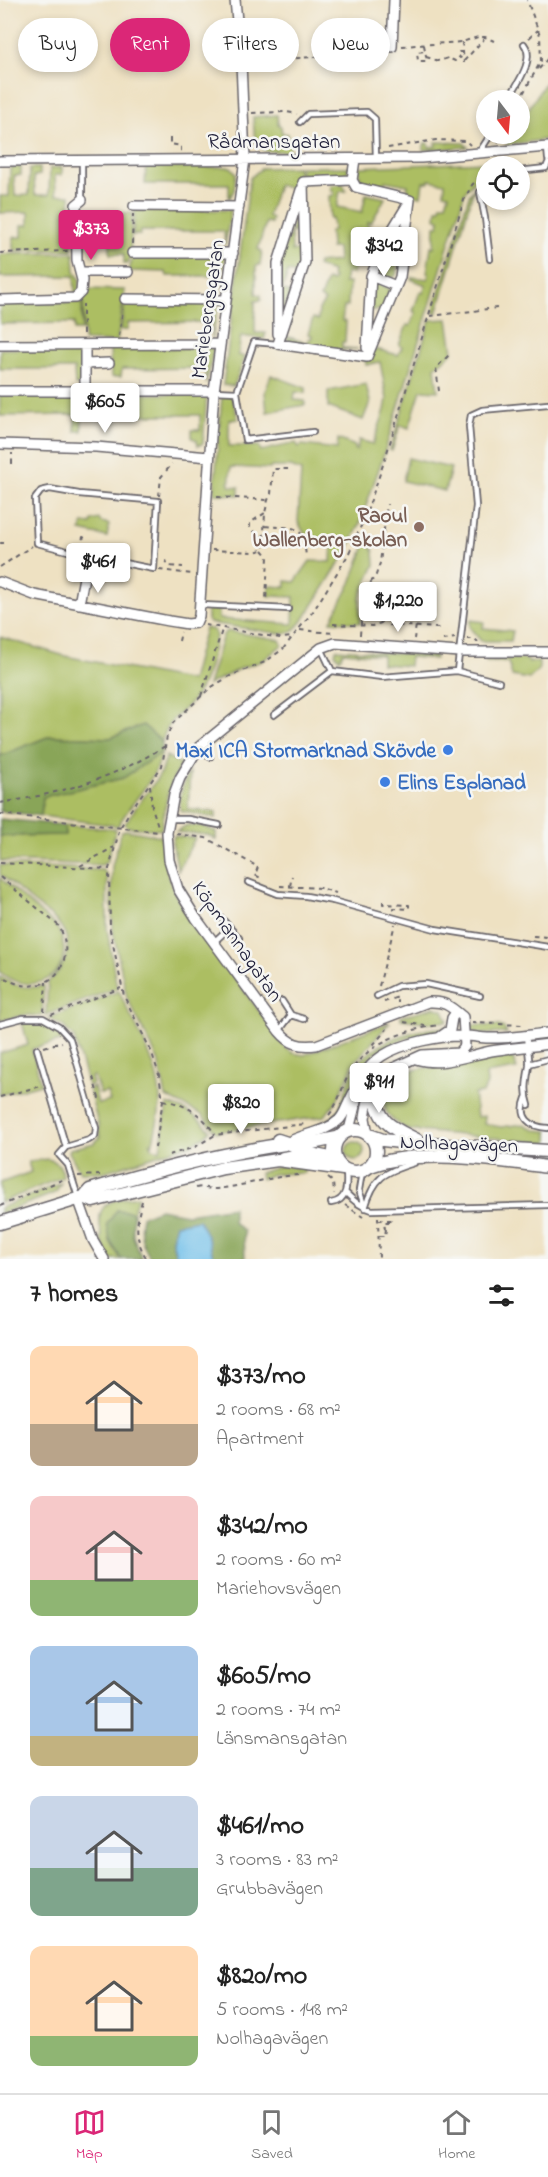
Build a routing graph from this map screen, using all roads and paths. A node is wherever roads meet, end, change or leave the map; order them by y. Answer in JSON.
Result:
{"nodes":[{"id":1,"x":235,"y":0,"type":"edge"},
{"id":2,"x":394,"y":0,"type":"edge"},
{"id":3,"x":527,"y":0,"type":"edge"},
{"id":4,"x":237,"y":18,"type":"edge"},
{"id":5,"x":538,"y":30,"type":"junction"},
{"id":6,"x":485,"y":37,"type":"junction"},
{"id":7,"x":494,"y":41,"type":"dead end"},
{"id":8,"x":462,"y":42,"type":"junction"},
{"id":9,"x":524,"y":44,"type":"joint"},
{"id":10,"x":424,"y":45,"type":"junction"},
{"id":11,"x":392,"y":47,"type":"joint"},
{"id":12,"x":425,"y":51,"type":"junction"},
{"id":13,"x":463,"y":51,"type":"junction"},
{"id":14,"x":463,"y":56,"type":"junction"},
{"id":15,"x":426,"y":57,"type":"junction"},
{"id":16,"x":458,"y":57,"type":"junction"},
{"id":17,"x":548,"y":58,"type":"edge"},
{"id":18,"x":241,"y":72,"type":"edge"},
{"id":19,"x":535,"y":73,"type":"junction"},
{"id":20,"x":513,"y":90,"type":"edge"},
{"id":21,"x":526,"y":90,"type":"edge"},
{"id":22,"x":243,"y":114,"type":"junction"},
{"id":23,"x":304,"y":116,"type":"junction"},
{"id":24,"x":300,"y":122,"type":"dead end"},
{"id":25,"x":170,"y":138,"type":"dead end"},
{"id":26,"x":421,"y":142,"type":"junction"},
{"id":27,"x":485,"y":144,"type":"edge"},
{"id":28,"x":497,"y":144,"type":"edge"},
{"id":29,"x":547,"y":147,"type":"edge"},
{"id":30,"x":480,"y":151,"type":"junction"},
{"id":31,"x":420,"y":152,"type":"dead end"},
{"id":32,"x":181,"y":154,"type":"dead end"},
{"id":33,"x":376,"y":154,"type":"junction"},
{"id":34,"x":245,"y":159,"type":"junction"},
{"id":35,"x":355,"y":159,"type":"junction"},
{"id":36,"x":0,"y":161,"type":"edge"},
{"id":37,"x":82,"y":161,"type":"junction"},
{"id":38,"x":547,"y":163,"type":"edge"},
{"id":39,"x":530,"y":168,"type":"edge"},
{"id":40,"x":352,"y":180,"type":"junction"},
{"id":41,"x":476,"y":180,"type":"edge"},
{"id":42,"x":303,"y":182,"type":"junction"},
{"id":43,"x":82,"y":200,"type":"joint"},
{"id":44,"x":410,"y":200,"type":"junction"},
{"id":45,"x":134,"y":206,"type":"dead end"},
{"id":46,"x":239,"y":207,"type":"junction"},
{"id":47,"x":483,"y":210,"type":"edge"},
{"id":48,"x":386,"y":240,"type":"junction"},
{"id":49,"x":404,"y":248,"type":"junction"},
{"id":50,"x":77,"y":251,"type":"junction"},
{"id":51,"x":0,"y":253,"type":"edge"},
{"id":52,"x":132,"y":253,"type":"dead end"},
{"id":53,"x":232,"y":253,"type":"junction"},
{"id":54,"x":490,"y":259,"type":"dead end"},
{"id":55,"x":80,"y":272,"type":"junction"},
{"id":56,"x":128,"y":272,"type":"dead end"},
{"id":57,"x":370,"y":276,"type":"junction"},
{"id":58,"x":396,"y":286,"type":"junction"},
{"id":59,"x":81,"y":292,"type":"junction"},
{"id":60,"x":125,"y":299,"type":"dead end"},
{"id":61,"x":0,"y":300,"type":"edge"},
{"id":62,"x":226,"y":300,"type":"junction"},
{"id":63,"x":497,"y":308,"type":"dead end"},
{"id":64,"x":368,"y":314,"type":"junction"},
{"id":65,"x":384,"y":315,"type":"junction"},
{"id":66,"x":430,"y":316,"type":"junction"},
{"id":67,"x":220,"y":344,"type":"junction"},
{"id":68,"x":278,"y":344,"type":"junction"},
{"id":69,"x":0,"y":345,"type":"edge"},
{"id":70,"x":84,"y":345,"type":"junction"},
{"id":71,"x":451,"y":353,"type":"dead end"},
{"id":72,"x":367,"y":357,"type":"junction"},
{"id":73,"x":109,"y":363,"type":"dead end"},
{"id":74,"x":85,"y":364,"type":"junction"},
{"id":75,"x":0,"y":391,"type":"edge"},
{"id":76,"x":85,"y":391,"type":"junction"},
{"id":77,"x":214,"y":391,"type":"junction"},
{"id":78,"x":439,"y":391,"type":"dead end"},
{"id":79,"x":237,"y":392,"type":"junction"},
{"id":80,"x":548,"y":404,"type":"edge"},
{"id":81,"x":313,"y":432,"type":"dead end"},
{"id":82,"x":0,"y":444,"type":"edge"},
{"id":83,"x":12,"y":450,"type":"dead end"},
{"id":84,"x":209,"y":457,"type":"junction"},
{"id":85,"x":177,"y":459,"type":"dead end"},
{"id":86,"x":12,"y":464,"type":"dead end"},
{"id":87,"x":290,"y":469,"type":"dead end"},
{"id":88,"x":207,"y":496,"type":"junction"},
{"id":89,"x":268,"y":500,"type":"junction"},
{"id":90,"x":158,"y":501,"type":"junction"},
{"id":91,"x":387,"y":504,"type":"dead end"},
{"id":92,"x":265,"y":513,"type":"junction"},
{"id":93,"x":265,"y":525,"type":"junction"},
{"id":94,"x":85,"y":538,"type":"dead end"},
{"id":95,"x":264,"y":539,"type":"junction"},
{"id":96,"x":37,"y":543,"type":"junction"},
{"id":97,"x":204,"y":550,"type":"junction"},
{"id":98,"x":263,"y":550,"type":"junction"},
{"id":99,"x":84,"y":555,"type":"junction"},
{"id":100,"x":306,"y":557,"type":"dead end"},
{"id":101,"x":166,"y":560,"type":"dead end"},
{"id":102,"x":0,"y":567,"type":"edge"},
{"id":103,"x":183,"y":567,"type":"dead end"},
{"id":104,"x":154,"y":569,"type":"junction"},
{"id":105,"x":198,"y":574,"type":"dead end"},
{"id":106,"x":0,"y":582,"type":"edge"},
{"id":107,"x":79,"y":604,"type":"junction"},
{"id":108,"x":201,"y":605,"type":"junction"},
{"id":109,"x":266,"y":608,"type":"junction"},
{"id":110,"x":288,"y":609,"type":"dead end"},
{"id":111,"x":196,"y":623,"type":"junction"},
{"id":112,"x":333,"y":624,"type":"dead end"},
{"id":113,"x":388,"y":625,"type":"dead end"},
{"id":114,"x":362,"y":626,"type":"junction"},
{"id":115,"x":416,"y":627,"type":"junction"},
{"id":116,"x":439,"y":628,"type":"dead end"},
{"id":117,"x":182,"y":629,"type":"dead end"},
{"id":118,"x":222,"y":629,"type":"junction"},
{"id":119,"x":300,"y":630,"type":"junction"},
{"id":120,"x":337,"y":634,"type":"dead end"},
{"id":121,"x":360,"y":635,"type":"dead end"},
{"id":122,"x":294,"y":636,"type":"junction"},
{"id":123,"x":460,"y":638,"type":"junction"},
{"id":124,"x":414,"y":639,"type":"dead end"},
{"id":125,"x":179,"y":641,"type":"dead end"},
{"id":126,"x":442,"y":641,"type":"dead end"},
{"id":127,"x":481,"y":644,"type":"dead end"},
{"id":128,"x":321,"y":648,"type":"junction"},
{"id":129,"x":459,"y":652,"type":"junction"},
{"id":130,"x":548,"y":652,"type":"edge"},
{"id":131,"x":332,"y":671,"type":"junction"},
{"id":132,"x":458,"y":671,"type":"junction"},
{"id":133,"x":499,"y":682,"type":"dead end"},
{"id":134,"x":201,"y":696,"type":"junction"},
{"id":135,"x":274,"y":715,"type":"dead end"},
{"id":136,"x":165,"y":746,"type":"junction"},
{"id":137,"x":199,"y":747,"type":"junction"},
{"id":138,"x":210,"y":757,"type":"dead end"},
{"id":139,"x":150,"y":783,"type":"junction"},
{"id":140,"x":0,"y":803,"type":"edge"},
{"id":141,"x":0,"y":814,"type":"edge"},
{"id":142,"x":169,"y":819,"type":"junction"},
{"id":143,"x":219,"y":825,"type":"dead end"},
{"id":144,"x":120,"y":828,"type":"junction"},
{"id":145,"x":167,"y":833,"type":"junction"},
{"id":146,"x":114,"y":848,"type":"junction"},
{"id":147,"x":0,"y":863,"type":"edge"},
{"id":148,"x":79,"y":867,"type":"junction"},
{"id":149,"x":109,"y":868,"type":"junction"},
{"id":150,"x":292,"y":876,"type":"dead end"},
{"id":151,"x":0,"y":877,"type":"edge"},
{"id":152,"x":265,"y":880,"type":"dead end"},
{"id":153,"x":248,"y":882,"type":"dead end"},
{"id":154,"x":275,"y":885,"type":"dead end"},
{"id":155,"x":290,"y":886,"type":"junction"},
{"id":156,"x":342,"y":895,"type":"dead end"},
{"id":157,"x":384,"y":901,"type":"dead end"},
{"id":158,"x":222,"y":919,"type":"dead end"},
{"id":159,"x":396,"y":919,"type":"junction"},
{"id":160,"x":230,"y":927,"type":"junction"},
{"id":161,"x":525,"y":936,"type":"dead end"},
{"id":162,"x":548,"y":937,"type":"edge"},
{"id":163,"x":239,"y":938,"type":"dead end"},
{"id":164,"x":215,"y":941,"type":"junction"},
{"id":165,"x":548,"y":947,"type":"edge"},
{"id":166,"x":0,"y":974,"type":"edge"},
{"id":167,"x":46,"y":982,"type":"junction"},
{"id":168,"x":121,"y":988,"type":"junction"},
{"id":169,"x":379,"y":995,"type":"junction"},
{"id":170,"x":480,"y":996,"type":"dead end"},
{"id":171,"x":282,"y":1000,"type":"dead end"},
{"id":172,"x":393,"y":1005,"type":"dead end"},
{"id":173,"x":456,"y":1011,"type":"junction"},
{"id":174,"x":291,"y":1015,"type":"junction"},
{"id":175,"x":43,"y":1018,"type":"junction"},
{"id":176,"x":304,"y":1019,"type":"dead end"},
{"id":177,"x":396,"y":1021,"type":"dead end"},
{"id":178,"x":468,"y":1022,"type":"dead end"},
{"id":179,"x":0,"y":1024,"type":"edge"},
{"id":180,"x":447,"y":1024,"type":"dead end"},
{"id":181,"x":428,"y":1026,"type":"junction"},
{"id":182,"x":530,"y":1026,"type":"dead end"},
{"id":183,"x":389,"y":1028,"type":"dead end"},
{"id":184,"x":279,"y":1030,"type":"junction"},
{"id":185,"x":548,"y":1034,"type":"edge"},
{"id":186,"x":464,"y":1036,"type":"junction"},
{"id":187,"x":526,"y":1036,"type":"junction"},
{"id":188,"x":440,"y":1037,"type":"junction"},
{"id":189,"x":70,"y":1039,"type":"junction"},
{"id":190,"x":548,"y":1044,"type":"edge"},
{"id":191,"x":372,"y":1047,"type":"junction"},
{"id":192,"x":527,"y":1047,"type":"junction"},
{"id":193,"x":37,"y":1049,"type":"joint"},
{"id":194,"x":416,"y":1059,"type":"junction"},
{"id":195,"x":548,"y":1061,"type":"edge"},
{"id":196,"x":529,"y":1064,"type":"junction"},
{"id":197,"x":93,"y":1077,"type":"dead end"},
{"id":198,"x":47,"y":1084,"type":"junction"},
{"id":199,"x":373,"y":1090,"type":"junction"},
{"id":200,"x":353,"y":1096,"type":"junction"},
{"id":201,"x":0,"y":1097,"type":"edge"},
{"id":202,"x":526,"y":1098,"type":"junction"},
{"id":203,"x":163,"y":1100,"type":"junction"},
{"id":204,"x":100,"y":1102,"type":"dead end"},
{"id":205,"x":529,"y":1105,"type":"dead end"},
{"id":206,"x":331,"y":1120,"type":"junction"},
{"id":207,"x":306,"y":1124,"type":"dead end"},
{"id":208,"x":548,"y":1128,"type":"edge"},
{"id":209,"x":349,"y":1130,"type":"junction"},
{"id":210,"x":215,"y":1135,"type":"junction"},
{"id":211,"x":369,"y":1135,"type":"junction"},
{"id":212,"x":338,"y":1138,"type":"junction"},
{"id":213,"x":285,"y":1144,"type":"junction"},
{"id":214,"x":425,"y":1144,"type":"junction"},
{"id":215,"x":66,"y":1147,"type":"junction"},
{"id":216,"x":155,"y":1148,"type":"dead end"},
{"id":217,"x":548,"y":1151,"type":"edge"},
{"id":218,"x":161,"y":1158,"type":"dead end"},
{"id":219,"x":430,"y":1158,"type":"junction"},
{"id":220,"x":335,"y":1159,"type":"junction"},
{"id":221,"x":278,"y":1160,"type":"junction"},
{"id":222,"x":548,"y":1167,"type":"edge"},
{"id":223,"x":366,"y":1169,"type":"junction"},
{"id":224,"x":345,"y":1170,"type":"junction"},
{"id":225,"x":105,"y":1174,"type":"dead end"},
{"id":226,"x":308,"y":1175,"type":"dead end"},
{"id":227,"x":321,"y":1175,"type":"dead end"},
{"id":228,"x":82,"y":1176,"type":"dead end"},
{"id":229,"x":63,"y":1180,"type":"dead end"},
{"id":230,"x":191,"y":1189,"type":"dead end"},
{"id":231,"x":346,"y":1193,"type":"junction"},
{"id":232,"x":334,"y":1194,"type":"dead end"},
{"id":233,"x":81,"y":1197,"type":"junction"},
{"id":234,"x":142,"y":1198,"type":"dead end"},
{"id":235,"x":331,"y":1203,"type":"dead end"},
{"id":236,"x":548,"y":1205,"type":"edge"},
{"id":237,"x":0,"y":1206,"type":"edge"},
{"id":238,"x":347,"y":1206,"type":"dead end"},
{"id":239,"x":365,"y":1208,"type":"junction"},
{"id":240,"x":373,"y":1216,"type":"dead end"},
{"id":241,"x":363,"y":1217,"type":"dead end"},
{"id":242,"x":378,"y":1220,"type":"junction"},
{"id":243,"x":0,"y":1223,"type":"edge"},
{"id":244,"x":379,"y":1236,"type":"junction"},
{"id":245,"x":104,"y":1259,"type":"edge"},
{"id":246,"x":147,"y":1259,"type":"edge"},
{"id":247,"x":379,"y":1259,"type":"edge"}],
"edges":[{"from":1,"to":4,"type":"street","name":"Mariebergsgatan"},
{"from":2,"to":11,"type":"street"},
{"from":3,"to":5,"type":"path"},
{"from":5,"to":9,"type":"path"},
{"from":5,"to":19,"type":"path"},
{"from":6,"to":7,"type":"path"},
{"from":6,"to":8,"type":"path"},
{"from":6,"to":14,"type":"path"},
{"from":8,"to":10,"type":"path"},
{"from":8,"to":13,"type":"path"},
{"from":9,"to":20,"type":"lane"},
{"from":10,"to":11,"type":"path"},
{"from":10,"to":12,"type":"path"},
{"from":12,"to":15,"type":"path"},
{"from":12,"to":15,"type":"path"},
{"from":13,"to":14,"type":"path"},
{"from":13,"to":16,"type":"path"},
{"from":14,"to":16,"type":"path"},
{"from":15,"to":16,"type":"path"},
{"from":17,"to":19,"type":"path"},
{"from":18,"to":22,"type":"street","name":"Mariebergsgatan"},
{"from":19,"to":21,"type":"path"},
{"from":22,"to":23,"type":"path"},
{"from":22,"to":34,"type":"street","name":"Mariebergsgatan"},
{"from":23,"to":24,"type":"lane"},
{"from":23,"to":33,"type":"lane"},
{"from":25,"to":32,"type":"path"},
{"from":26,"to":30,"type":"path"},
{"from":26,"to":31,"type":"path"},
{"from":26,"to":33,"type":"path"},
{"from":27,"to":30,"type":"lane"},
{"from":28,"to":30,"type":"path"},
{"from":29,"to":30,"type":"street","name":"Rådmansgatan"},
{"from":29,"to":38,"type":"lane"},
{"from":30,"to":33,"type":"street","name":"Rådmansgatan"},
{"from":33,"to":35,"type":"street","name":"Rådmansgatan"},
{"from":34,"to":35,"type":"street","name":"Rådmansgatan"},
{"from":34,"to":37,"type":"street","name":"Rådmansgatan"},
{"from":34,"to":46,"type":"street","name":"Mariebergsgatan"},
{"from":35,"to":40,"type":"street"},
{"from":36,"to":37,"type":"street","name":"Rådmansgatan"},
{"from":37,"to":43,"type":"lane"},
{"from":38,"to":39,"type":"lane"},
{"from":40,"to":42,"type":"street"},
{"from":40,"to":44,"type":"street"},
{"from":41,"to":66,"type":"path"},
{"from":42,"to":68,"type":"street"},
{"from":42,"to":68,"type":"street"},
{"from":43,"to":50,"type":"street"},
{"from":44,"to":48,"type":"street"},
{"from":44,"to":49,"type":"street"},
{"from":45,"to":46,"type":"street"},
{"from":46,"to":53,"type":"street","name":"Mariebergsgatan"},
{"from":47,"to":54,"type":"lane"},
{"from":48,"to":49,"type":"street"},
{"from":48,"to":57,"type":"street"},
{"from":49,"to":58,"type":"street"},
{"from":50,"to":51,"type":"path"},
{"from":50,"to":55,"type":"street"},
{"from":52,"to":53,"type":"street"},
{"from":53,"to":62,"type":"street","name":"Mariebergsgatan"},
{"from":55,"to":56,"type":"street"},
{"from":55,"to":59,"type":"street"},
{"from":57,"to":58,"type":"street"},
{"from":57,"to":64,"type":"street"},
{"from":58,"to":65,"type":"street"},
{"from":59,"to":61,"type":"street"},
{"from":59,"to":70,"type":"path"},
{"from":60,"to":62,"type":"street"},
{"from":62,"to":67,"type":"street","name":"Mariebergsgatan"},
{"from":63,"to":66,"type":"path"},
{"from":64,"to":65,"type":"street"},
{"from":64,"to":72,"type":"street"},
{"from":65,"to":72,"type":"street"},
{"from":66,"to":119,"type":"path"},
{"from":67,"to":70,"type":"street"},
{"from":67,"to":77,"type":"street","name":"Mariebergsgatan"},
{"from":68,"to":72,"type":"street"},
{"from":68,"to":79,"type":"lane"},
{"from":69,"to":70,"type":"street"},
{"from":70,"to":74,"type":"street"},
{"from":71,"to":78,"type":"path"},
{"from":73,"to":74,"type":"street"},
{"from":74,"to":76,"type":"street"},
{"from":75,"to":76,"type":"street"},
{"from":76,"to":77,"type":"street"},
{"from":77,"to":79,"type":"lane"},
{"from":77,"to":84,"type":"street","name":"Mariebergsgatan"},
{"from":79,"to":81,"type":"lane"},
{"from":80,"to":123,"type":"lane"},
{"from":82,"to":84,"type":"street"},
{"from":83,"to":86,"type":"path"},
{"from":84,"to":88,"type":"street","name":"Mariebergsgatan"},
{"from":85,"to":90,"type":"path"},
{"from":87,"to":89,"type":"path"},
{"from":88,"to":89,"type":"path"},
{"from":88,"to":97,"type":"street","name":"Mariebergsgatan"},
{"from":89,"to":92,"type":"path"},
{"from":90,"to":96,"type":"lane"},
{"from":90,"to":104,"type":"lane"},
{"from":91,"to":114,"type":"path"},
{"from":92,"to":93,"type":"path"},
{"from":92,"to":95,"type":"path"},
{"from":93,"to":95,"type":"path"},
{"from":93,"to":100,"type":"path"},
{"from":94,"to":99,"type":"path"},
{"from":95,"to":98,"type":"path"},
{"from":96,"to":99,"type":"lane"},
{"from":96,"to":102,"type":"path"},
{"from":97,"to":98,"type":"path"},
{"from":97,"to":108,"type":"street","name":"Mariebergsgatan"},
{"from":98,"to":109,"type":"path"},
{"from":99,"to":104,"type":"lane"},
{"from":99,"to":107,"type":"street"},
{"from":101,"to":103,"type":"path"},
{"from":104,"to":105,"type":"path"},
{"from":106,"to":107,"type":"street"},
{"from":107,"to":111,"type":"street"},
{"from":108,"to":109,"type":"lane"},
{"from":108,"to":111,"type":"street","name":"Mariebergsgatan"},
{"from":109,"to":110,"type":"lane"},
{"from":111,"to":118,"type":"path"},
{"from":112,"to":114,"type":"path"},
{"from":113,"to":115,"type":"path"},
{"from":114,"to":115,"type":"path"},
{"from":114,"to":121,"type":"path"},
{"from":115,"to":116,"type":"path"},
{"from":115,"to":124,"type":"path"},
{"from":117,"to":125,"type":"path"},
{"from":118,"to":122,"type":"path"},
{"from":118,"to":134,"type":"path"},
{"from":119,"to":120,"type":"path"},
{"from":119,"to":122,"type":"path"},
{"from":122,"to":134,"type":"path"},
{"from":123,"to":126,"type":"path"},
{"from":123,"to":127,"type":"path"},
{"from":123,"to":129,"type":"lane"},
{"from":128,"to":129,"type":"street"},
{"from":128,"to":131,"type":"lane"},
{"from":128,"to":137,"type":"street","name":"Köpmannagatan"},
{"from":129,"to":130,"type":"street"},
{"from":129,"to":132,"type":"lane"},
{"from":131,"to":132,"type":"lane"},
{"from":131,"to":135,"type":"lane"},
{"from":132,"to":133,"type":"lane"},
{"from":134,"to":136,"type":"path"},
{"from":136,"to":139,"type":"path"},
{"from":136,"to":140,"type":"path"},
{"from":137,"to":138,"type":"lane"},
{"from":137,"to":142,"type":"street","name":"Köpmannagatan"},
{"from":139,"to":144,"type":"path"},
{"from":139,"to":144,"type":"path"},
{"from":141,"to":144,"type":"path"},
{"from":142,"to":143,"type":"lane"},
{"from":142,"to":145,"type":"street","name":"Köpmannagatan"},
{"from":144,"to":146,"type":"path"},
{"from":145,"to":152,"type":"path"},
{"from":145,"to":164,"type":"street","name":"Köpmannagatan"},
{"from":146,"to":148,"type":"path"},
{"from":146,"to":149,"type":"path"},
{"from":147,"to":148,"type":"path"},
{"from":148,"to":149,"type":"path"},
{"from":149,"to":168,"type":"path"},
{"from":150,"to":155,"type":"path"},
{"from":151,"to":167,"type":"path"},
{"from":153,"to":159,"type":"lane"},
{"from":154,"to":155,"type":"path"},
{"from":155,"to":156,"type":"path"},
{"from":157,"to":159,"type":"path"},
{"from":158,"to":160,"type":"lane"},
{"from":159,"to":165,"type":"lane"},
{"from":159,"to":169,"type":"path"},
{"from":160,"to":163,"type":"lane"},
{"from":160,"to":164,"type":"lane"},
{"from":161,"to":162,"type":"path"},
{"from":164,"to":184,"type":"street","name":"Köpmannagatan"},
{"from":166,"to":167,"type":"path"},
{"from":167,"to":175,"type":"path"},
{"from":168,"to":175,"type":"path"},
{"from":168,"to":203,"type":"path"},
{"from":169,"to":170,"type":"lane"},
{"from":169,"to":172,"type":"path"},
{"from":171,"to":174,"type":"lane"},
{"from":173,"to":184,"type":"street","name":"Köpmannagatan"},
{"from":173,"to":186,"type":"street"},
{"from":173,"to":188,"type":"street"},
{"from":174,"to":176,"type":"lane"},
{"from":174,"to":184,"type":"lane"},
{"from":175,"to":179,"type":"lane"},
{"from":175,"to":189,"type":"lane"},
{"from":177,"to":181,"type":"path"},
{"from":178,"to":182,"type":"path"},
{"from":180,"to":181,"type":"path"},
{"from":181,"to":191,"type":"path"},
{"from":183,"to":191,"type":"path"},
{"from":185,"to":187,"type":"street"},
{"from":186,"to":187,"type":"street"},
{"from":186,"to":188,"type":"street"},
{"from":186,"to":194,"type":"street"},
{"from":187,"to":192,"type":"lane"},
{"from":188,"to":200,"type":"street"},
{"from":189,"to":193,"type":"path"},
{"from":189,"to":215,"type":"lane"},
{"from":190,"to":192,"type":"street"},
{"from":191,"to":206,"type":"path"},
{"from":192,"to":194,"type":"street"},
{"from":192,"to":196,"type":"lane"},
{"from":193,"to":198,"type":"lane"},
{"from":194,"to":199,"type":"street"},
{"from":195,"to":196,"type":"lane"},
{"from":196,"to":202,"type":"lane"},
{"from":197,"to":204,"type":"path"},
{"from":198,"to":201,"type":"path"},
{"from":198,"to":215,"type":"lane"},
{"from":199,"to":211,"type":"street"},
{"from":199,"to":214,"type":"street"},
{"from":200,"to":206,"type":"street"},
{"from":200,"to":209,"type":"street"},
{"from":202,"to":205,"type":"lane"},
{"from":202,"to":208,"type":"lane"},
{"from":203,"to":210,"type":"path"},
{"from":203,"to":216,"type":"path"},
{"from":206,"to":213,"type":"street"},
{"from":207,"to":210,"type":"path"},
{"from":209,"to":211,"type":"street"},
{"from":209,"to":212,"type":"street"},
{"from":210,"to":218,"type":"path"},
{"from":211,"to":214,"type":"street","name":"Nolhagavägen"},
{"from":211,"to":223,"type":"street"},
{"from":212,"to":213,"type":"street"},
{"from":212,"to":220,"type":"street"},
{"from":213,"to":233,"type":"street"},
{"from":214,"to":217,"type":"street","name":"Nolhagavägen"},
{"from":215,"to":233,"type":"lane"},
{"from":219,"to":222,"type":"street","name":"Nolhagavägen"},
{"from":219,"to":223,"type":"street","name":"Nolhagavägen"},
{"from":219,"to":239,"type":"lane"},
{"from":220,"to":221,"type":"street"},
{"from":220,"to":224,"type":"street"},
{"from":221,"to":224,"type":"street"},
{"from":221,"to":233,"type":"street"},
{"from":223,"to":224,"type":"street"},
{"from":223,"to":239,"type":"lane"},
{"from":224,"to":231,"type":"lane"},
{"from":225,"to":228,"type":"path"},
{"from":226,"to":230,"type":"path"},
{"from":227,"to":232,"type":"path"},
{"from":229,"to":237,"type":"path"},
{"from":231,"to":235,"type":"lane"},
{"from":231,"to":239,"type":"lane"},
{"from":233,"to":243,"type":"street"},
{"from":233,"to":245,"type":"street"},
{"from":234,"to":246,"type":"path"},
{"from":236,"to":239,"type":"lane"},
{"from":238,"to":241,"type":"path"},
{"from":240,"to":242,"type":"path"},
{"from":242,"to":244,"type":"path"},
{"from":242,"to":244,"type":"path"},
{"from":244,"to":247,"type":"path"}]}
